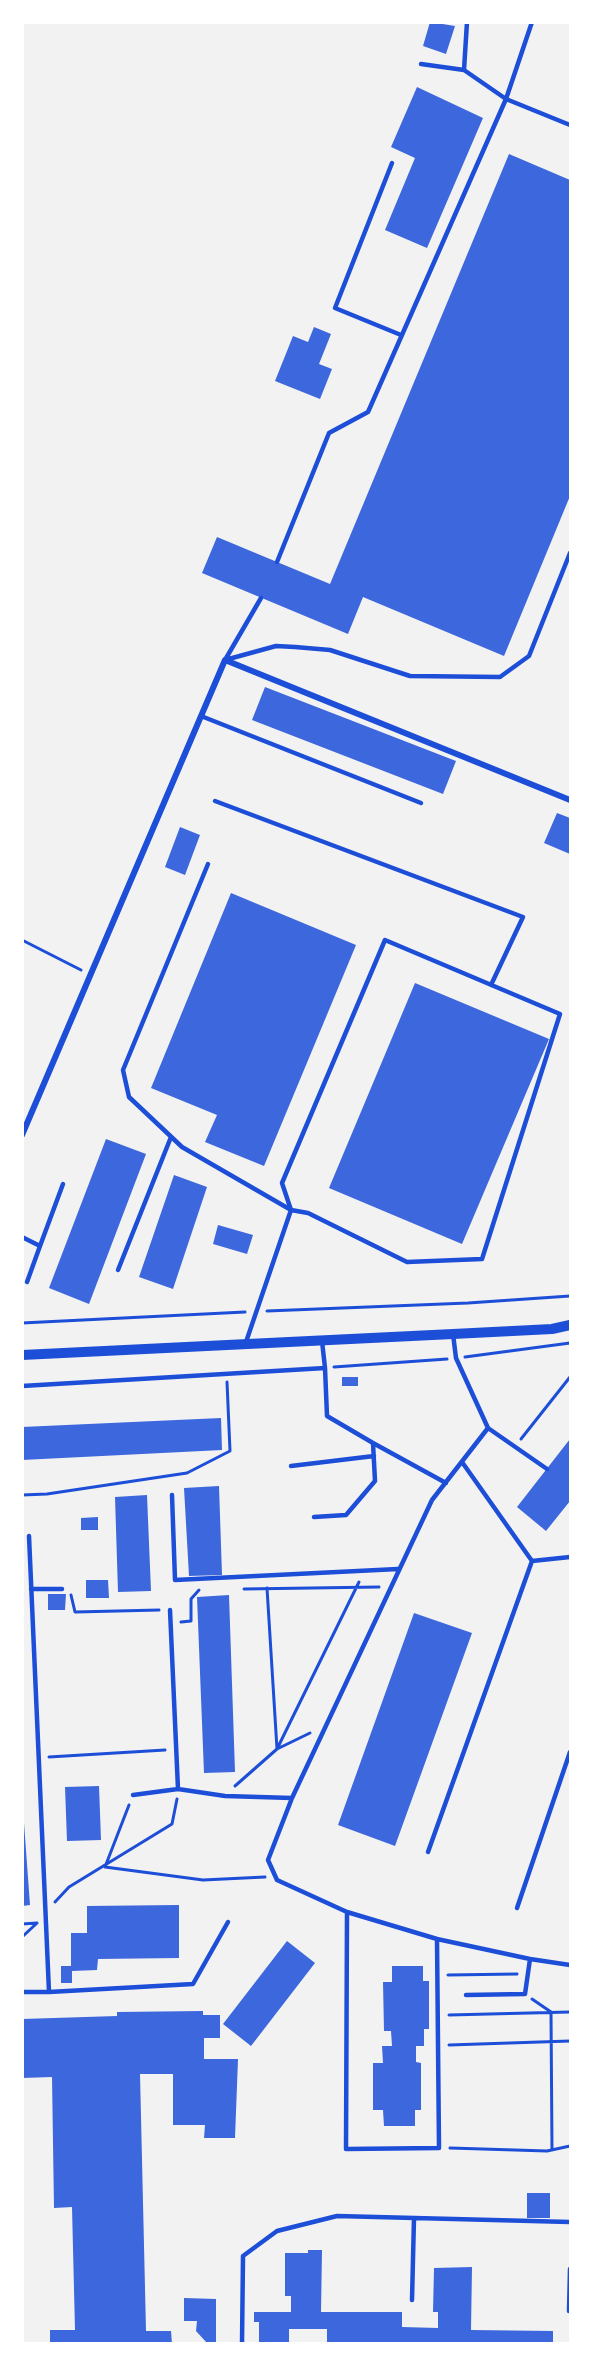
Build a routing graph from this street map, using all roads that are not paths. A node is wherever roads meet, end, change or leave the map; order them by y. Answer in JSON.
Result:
{"nodes":[{"id":1,"x":467,"y":22,"type":"edge"},
{"id":2,"x":532,"y":22,"type":"edge"},
{"id":3,"x":420,"y":64,"type":"dead end"},
{"id":4,"x":464,"y":70,"type":"junction"},
{"id":5,"x":506,"y":99,"type":"junction"},
{"id":6,"x":570,"y":125,"type":"edge"},
{"id":7,"x":392,"y":163,"type":"dead end"},
{"id":8,"x":402,"y":335,"type":"junction"},
{"id":9,"x":570,"y":553,"type":"edge"},
{"id":10,"x":277,"y":562,"type":"dead end"},
{"id":11,"x":261,"y":598,"type":"dead end"},
{"id":12,"x":225,"y":660,"type":"junction"},
{"id":13,"x":201,"y":716,"type":"junction"},
{"id":14,"x":570,"y":800,"type":"edge"},
{"id":15,"x":215,"y":801,"type":"dead end"},
{"id":16,"x":421,"y":803,"type":"dead end"},
{"id":17,"x":208,"y":864,"type":"dead end"},
{"id":18,"x":491,"y":985,"type":"junction"},
{"id":19,"x":22,"y":1135,"type":"edge"},
{"id":20,"x":171,"y":1137,"type":"junction"},
{"id":21,"x":63,"y":1184,"type":"dead end"},
{"id":22,"x":291,"y":1210,"type":"junction"},
{"id":23,"x":22,"y":1237,"type":"edge"},
{"id":24,"x":40,"y":1246,"type":"junction"},
{"id":25,"x":118,"y":1270,"type":"dead end"},
{"id":26,"x":27,"y":1282,"type":"dead end"},
{"id":27,"x":570,"y":1325,"type":"edge"},
{"id":28,"x":453,"y":1334,"type":"junction"},
{"id":29,"x":322,"y":1341,"type":"junction"},
{"id":30,"x":245,"y":1345,"type":"junction"},
{"id":31,"x":22,"y":1355,"type":"edge"},
{"id":32,"x":324,"y":1368,"type":"junction"},
{"id":33,"x":22,"y":1386,"type":"edge"},
{"id":34,"x":488,"y":1428,"type":"junction"},
{"id":35,"x":373,"y":1443,"type":"junction"},
{"id":36,"x":374,"y":1456,"type":"junction"},
{"id":37,"x":462,"y":1462,"type":"junction"},
{"id":38,"x":291,"y":1466,"type":"dead end"},
{"id":39,"x":547,"y":1469,"type":"dead end"},
{"id":40,"x":446,"y":1483,"type":"junction"},
{"id":41,"x":172,"y":1495,"type":"dead end"},
{"id":42,"x":314,"y":1517,"type":"dead end"},
{"id":43,"x":28,"y":1536,"type":"dead end"},
{"id":44,"x":570,"y":1557,"type":"edge"},
{"id":45,"x":532,"y":1561,"type":"junction"},
{"id":46,"x":398,"y":1569,"type":"junction"},
{"id":47,"x":31,"y":1589,"type":"junction"},
{"id":48,"x":62,"y":1589,"type":"road end"},
{"id":49,"x":170,"y":1610,"type":"road end"},
{"id":50,"x":570,"y":1752,"type":"edge"},
{"id":51,"x":178,"y":1789,"type":"junction"},
{"id":52,"x":133,"y":1795,"type":"road end"},
{"id":53,"x":292,"y":1798,"type":"junction"},
{"id":54,"x":428,"y":1852,"type":"dead end"},
{"id":55,"x":517,"y":1908,"type":"dead end"},
{"id":56,"x":347,"y":1912,"type":"junction"},
{"id":57,"x":228,"y":1922,"type":"dead end"},
{"id":58,"x":437,"y":1939,"type":"junction"},
{"id":59,"x":530,"y":1959,"type":"junction"},
{"id":60,"x":570,"y":1965,"type":"edge"},
{"id":61,"x":22,"y":1992,"type":"edge"},
{"id":62,"x":48,"y":1992,"type":"junction"},
{"id":63,"x":466,"y":1995,"type":"dead end"},
{"id":64,"x":414,"y":2218,"type":"junction"},
{"id":65,"x":570,"y":2222,"type":"edge"},
{"id":66,"x":570,"y":2269,"type":"edge"},
{"id":67,"x":412,"y":2300,"type":"dead end"},
{"id":68,"x":569,"y":2311,"type":"edge"},
{"id":69,"x":242,"y":2343,"type":"edge"}],
"edges":[{"from":1,"to":4,"type":"lane"},
{"from":2,"to":5,"type":"lane"},
{"from":3,"to":4,"type":"lane"},
{"from":4,"to":5,"type":"lane"},
{"from":5,"to":6,"type":"lane"},
{"from":5,"to":8,"type":"lane"},
{"from":7,"to":8,"type":"lane"},
{"from":8,"to":10,"type":"lane"},
{"from":9,"to":12,"type":"lane"},
{"from":11,"to":12,"type":"lane"},
{"from":12,"to":13,"type":"street"},
{"from":12,"to":14,"type":"street"},
{"from":13,"to":16,"type":"lane"},
{"from":13,"to":19,"type":"street"},
{"from":15,"to":18,"type":"lane"},
{"from":17,"to":20,"type":"lane"},
{"from":18,"to":22,"type":"lane"},
{"from":18,"to":22,"type":"lane"},
{"from":20,"to":22,"type":"lane"},
{"from":20,"to":25,"type":"lane"},
{"from":21,"to":24,"type":"lane"},
{"from":22,"to":30,"type":"lane"},
{"from":23,"to":24,"type":"lane"},
{"from":24,"to":26,"type":"lane"},
{"from":27,"to":28,"type":"street"},
{"from":28,"to":29,"type":"street"},
{"from":28,"to":34,"type":"lane"},
{"from":29,"to":30,"type":"street"},
{"from":29,"to":32,"type":"lane"},
{"from":30,"to":31,"type":"street"},
{"from":32,"to":33,"type":"lane"},
{"from":32,"to":35,"type":"lane"},
{"from":34,"to":37,"type":"lane"},
{"from":34,"to":39,"type":"lane"},
{"from":35,"to":36,"type":"lane"},
{"from":35,"to":40,"type":"lane"},
{"from":36,"to":38,"type":"lane"},
{"from":36,"to":42,"type":"lane"},
{"from":37,"to":40,"type":"lane"},
{"from":37,"to":45,"type":"lane"},
{"from":40,"to":46,"type":"lane"},
{"from":41,"to":46,"type":"lane"},
{"from":43,"to":47,"type":"lane"},
{"from":44,"to":45,"type":"lane"},
{"from":45,"to":54,"type":"lane"},
{"from":46,"to":53,"type":"lane"},
{"from":47,"to":48,"type":"lane"},
{"from":47,"to":62,"type":"lane"},
{"from":49,"to":51,"type":"lane"},
{"from":50,"to":55,"type":"lane"},
{"from":51,"to":52,"type":"lane"},
{"from":51,"to":53,"type":"lane"},
{"from":53,"to":56,"type":"lane"},
{"from":56,"to":58,"type":"lane"},
{"from":56,"to":58,"type":"lane"},
{"from":57,"to":62,"type":"lane"},
{"from":58,"to":59,"type":"lane"},
{"from":59,"to":60,"type":"lane"},
{"from":59,"to":63,"type":"lane"},
{"from":61,"to":62,"type":"lane"},
{"from":64,"to":65,"type":"lane"},
{"from":64,"to":67,"type":"lane"},
{"from":64,"to":69,"type":"lane"},
{"from":66,"to":68,"type":"lane"}]}
